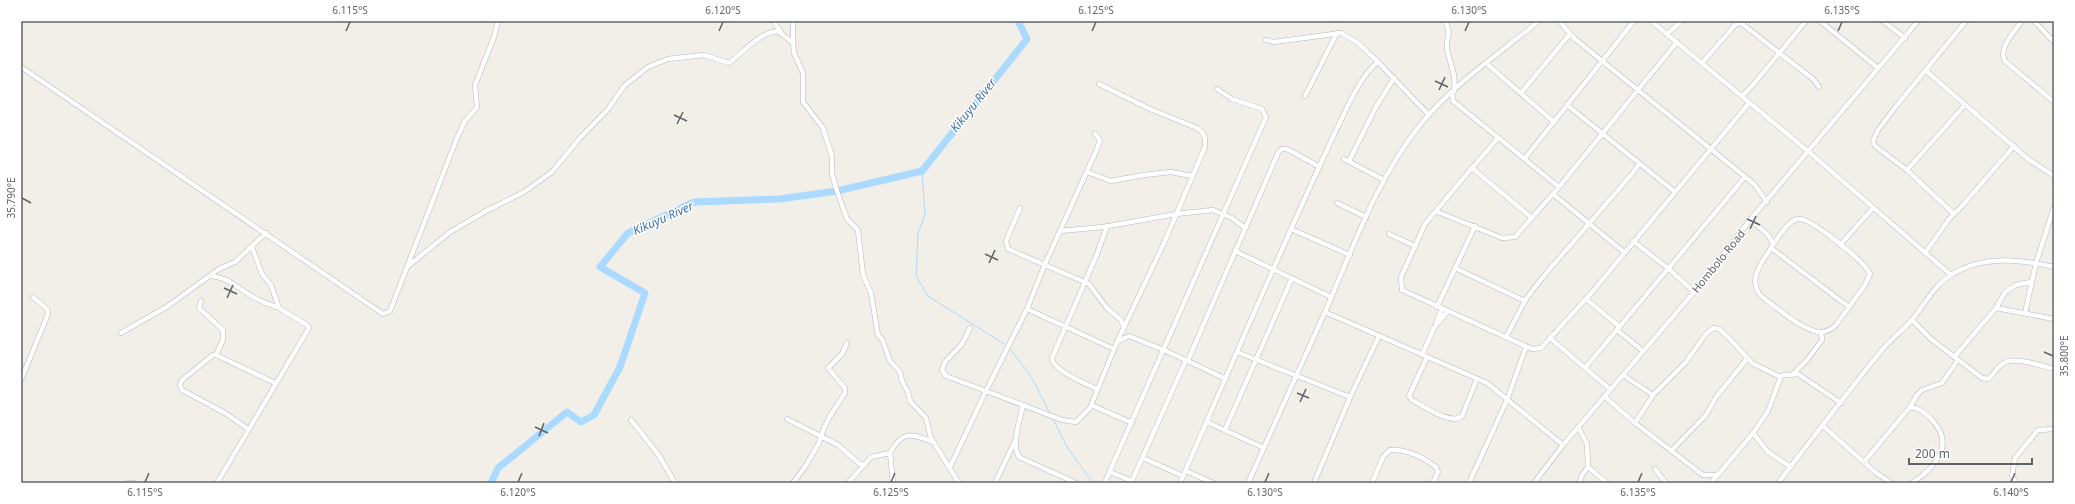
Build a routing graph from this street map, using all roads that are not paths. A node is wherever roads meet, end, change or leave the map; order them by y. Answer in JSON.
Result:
{"nodes":[{"id":1,"x":498,"y":21,"type":"edge"},
{"id":2,"x":773,"y":21,"type":"edge"},
{"id":3,"x":793,"y":21,"type":"edge"},
{"id":4,"x":1445,"y":21,"type":"edge"},
{"id":5,"x":1539,"y":21,"type":"edge"},
{"id":6,"x":1559,"y":21,"type":"edge"},
{"id":7,"x":1634,"y":21,"type":"edge"},
{"id":8,"x":1651,"y":21,"type":"edge"},
{"id":9,"x":1682,"y":21,"type":"edge"},
{"id":10,"x":1806,"y":21,"type":"edge"},
{"id":11,"x":1820,"y":21,"type":"edge"},
{"id":12,"x":1884,"y":21,"type":"edge"},
{"id":13,"x":1918,"y":21,"type":"edge"},
{"id":14,"x":1966,"y":21,"type":"edge"},
{"id":15,"x":2022,"y":21,"type":"edge"},
{"id":16,"x":2034,"y":21,"type":"edge"},
{"id":17,"x":781,"y":32,"type":"junction"},
{"id":18,"x":1337,"y":33,"type":"junction"},
{"id":19,"x":1570,"y":34,"type":"junction"},
{"id":20,"x":1667,"y":34,"type":"junction"},
{"id":21,"x":1905,"y":38,"type":"junction"},
{"id":22,"x":1266,"y":40,"type":"dead end"},
{"id":23,"x":1677,"y":42,"type":"junction"},
{"id":24,"x":2054,"y":42,"type":"edge"},
{"id":25,"x":793,"y":43,"type":"junction"},
{"id":26,"x":1780,"y":53,"type":"junction"},
{"id":27,"x":1378,"y":62,"type":"junction"},
{"id":28,"x":1602,"y":62,"type":"junction"},
{"id":29,"x":1702,"y":63,"type":"junction"},
{"id":30,"x":1487,"y":64,"type":"junction"},
{"id":31,"x":21,"y":67,"type":"edge"},
{"id":32,"x":1878,"y":68,"type":"junction"},
{"id":33,"x":1925,"y":70,"type":"junction"},
{"id":34,"x":1394,"y":78,"type":"junction"},
{"id":35,"x":1099,"y":84,"type":"dead end"},
{"id":36,"x":1819,"y":87,"type":"dead end"},
{"id":37,"x":1217,"y":89,"type":"dead end"},
{"id":38,"x":1637,"y":91,"type":"junction"},
{"id":39,"x":1453,"y":92,"type":"junction"},
{"id":40,"x":1521,"y":93,"type":"junction"},
{"id":41,"x":2054,"y":94,"type":"edge"},
{"id":42,"x":1305,"y":96,"type":"dead end"},
{"id":43,"x":1742,"y":96,"type":"junction"},
{"id":44,"x":2052,"y":101,"type":"edge"},
{"id":45,"x":1748,"y":103,"type":"junction"},
{"id":46,"x":1567,"y":105,"type":"junction"},
{"id":47,"x":1964,"y":106,"type":"junction"},
{"id":48,"x":1429,"y":115,"type":"junction"},
{"id":49,"x":1554,"y":122,"type":"junction"},
{"id":50,"x":1095,"y":134,"type":"dead end"},
{"id":51,"x":1602,"y":134,"type":"junction"},
{"id":52,"x":1498,"y":138,"type":"junction"},
{"id":53,"x":2014,"y":146,"type":"junction"},
{"id":54,"x":1710,"y":148,"type":"junction"},
{"id":55,"x":1809,"y":152,"type":"junction"},
{"id":56,"x":1524,"y":158,"type":"junction"},
{"id":57,"x":1639,"y":164,"type":"junction"},
{"id":58,"x":1318,"y":166,"type":"junction"},
{"id":59,"x":1472,"y":168,"type":"junction"},
{"id":60,"x":1907,"y":170,"type":"junction"},
{"id":61,"x":1087,"y":172,"type":"junction"},
{"id":62,"x":1192,"y":176,"type":"junction"},
{"id":63,"x":2054,"y":176,"type":"edge"},
{"id":64,"x":1744,"y":178,"type":"junction"},
{"id":65,"x":1384,"y":180,"type":"junction"},
{"id":66,"x":1560,"y":187,"type":"junction"},
{"id":67,"x":1675,"y":192,"type":"junction"},
{"id":68,"x":1553,"y":194,"type":"junction"},
{"id":69,"x":1767,"y":202,"type":"junction"},
{"id":70,"x":1337,"y":203,"type":"dead end"},
{"id":71,"x":1020,"y":208,"type":"dead end"},
{"id":72,"x":1873,"y":208,"type":"junction"},
{"id":73,"x":2054,"y":208,"type":"edge"},
{"id":74,"x":1438,"y":212,"type":"junction"},
{"id":75,"x":1953,"y":213,"type":"junction"},
{"id":76,"x":1176,"y":214,"type":"junction"},
{"id":77,"x":1224,"y":214,"type":"junction"},
{"id":78,"x":1366,"y":217,"type":"junction"},
{"id":79,"x":1532,"y":218,"type":"junction"},
{"id":80,"x":1750,"y":220,"type":"junction"},
{"id":81,"x":1590,"y":223,"type":"junction"},
{"id":82,"x":1107,"y":226,"type":"junction"},
{"id":83,"x":1474,"y":226,"type":"junction"},
{"id":84,"x":1245,"y":228,"type":"junction"},
{"id":85,"x":1291,"y":229,"type":"junction"},
{"id":86,"x":1060,"y":231,"type":"junction"},
{"id":87,"x":266,"y":233,"type":"junction"},
{"id":88,"x":1389,"y":234,"type":"dead end"},
{"id":89,"x":1633,"y":241,"type":"junction"},
{"id":90,"x":1840,"y":245,"type":"junction"},
{"id":91,"x":1415,"y":246,"type":"junction"},
{"id":92,"x":1772,"y":246,"type":"junction"},
{"id":93,"x":252,"y":247,"type":"junction"},
{"id":94,"x":1235,"y":251,"type":"junction"},
{"id":95,"x":1624,"y":252,"type":"junction"},
{"id":96,"x":1925,"y":253,"type":"junction"},
{"id":97,"x":1350,"y":255,"type":"junction"},
{"id":98,"x":2036,"y":263,"type":"junction"},
{"id":99,"x":1044,"y":264,"type":"junction"},
{"id":100,"x":407,"y":267,"type":"junction"},
{"id":101,"x":2054,"y":267,"type":"edge"},
{"id":102,"x":1455,"y":268,"type":"junction"},
{"id":103,"x":1273,"y":269,"type":"junction"},
{"id":104,"x":1670,"y":269,"type":"junction"},
{"id":105,"x":1950,"y":275,"type":"junction"},
{"id":106,"x":209,"y":276,"type":"junction"},
{"id":107,"x":1292,"y":278,"type":"junction"},
{"id":108,"x":1084,"y":282,"type":"junction"},
{"id":109,"x":2031,"y":282,"type":"junction"},
{"id":110,"x":1694,"y":292,"type":"junction"},
{"id":111,"x":33,"y":297,"type":"dead end"},
{"id":112,"x":1331,"y":297,"type":"junction"},
{"id":113,"x":1586,"y":299,"type":"junction"},
{"id":114,"x":201,"y":301,"type":"dead end"},
{"id":115,"x":1525,"y":301,"type":"junction"},
{"id":116,"x":1849,"y":307,"type":"junction"},
{"id":117,"x":279,"y":308,"type":"junction"},
{"id":118,"x":1027,"y":308,"type":"junction"},
{"id":119,"x":1439,"y":308,"type":"junction"},
{"id":120,"x":1996,"y":308,"type":"junction"},
{"id":121,"x":1325,"y":312,"type":"junction"},
{"id":122,"x":1447,"y":312,"type":"junction"},
{"id":123,"x":2025,"y":313,"type":"junction"},
{"id":124,"x":2054,"y":319,"type":"edge"},
{"id":125,"x":1912,"y":320,"type":"junction"},
{"id":126,"x":1065,"y":326,"type":"junction"},
{"id":127,"x":1124,"y":327,"type":"junction"},
{"id":128,"x":970,"y":328,"type":"dead end"},
{"id":129,"x":1434,"y":328,"type":"junction"},
{"id":130,"x":1619,"y":328,"type":"junction"},
{"id":131,"x":1821,"y":332,"type":"junction"},
{"id":132,"x":121,"y":333,"type":"dead end"},
{"id":133,"x":1379,"y":336,"type":"junction"},
{"id":134,"x":1506,"y":337,"type":"junction"},
{"id":135,"x":1551,"y":339,"type":"junction"},
{"id":136,"x":1117,"y":342,"type":"junction"},
{"id":137,"x":847,"y":343,"type":"dead end"},
{"id":138,"x":1526,"y":347,"type":"junction"},
{"id":139,"x":1114,"y":349,"type":"junction"},
{"id":140,"x":1164,"y":350,"type":"junction"},
{"id":141,"x":1643,"y":351,"type":"junction"},
{"id":142,"x":1237,"y":352,"type":"junction"},
{"id":143,"x":216,"y":355,"type":"junction"},
{"id":144,"x":1424,"y":356,"type":"junction"},
{"id":145,"x":1957,"y":358,"type":"junction"},
{"id":146,"x":1257,"y":359,"type":"junction"},
{"id":147,"x":1747,"y":359,"type":"junction"},
{"id":148,"x":1186,"y":360,"type":"junction"},
{"id":149,"x":1585,"y":368,"type":"junction"},
{"id":150,"x":2054,"y":369,"type":"edge"},
{"id":151,"x":1296,"y":374,"type":"junction"},
{"id":152,"x":1792,"y":374,"type":"junction"},
{"id":153,"x":1623,"y":375,"type":"junction"},
{"id":154,"x":1781,"y":376,"type":"junction"},
{"id":155,"x":1226,"y":379,"type":"junction"},
{"id":156,"x":1477,"y":379,"type":"junction"},
{"id":157,"x":21,"y":380,"type":"edge"},
{"id":158,"x":275,"y":383,"type":"junction"},
{"id":159,"x":1097,"y":389,"type":"junction"},
{"id":160,"x":1610,"y":389,"type":"junction"},
{"id":161,"x":986,"y":391,"type":"junction"},
{"id":162,"x":1654,"y":395,"type":"junction"},
{"id":163,"x":1604,"y":396,"type":"junction"},
{"id":164,"x":1350,"y":397,"type":"junction"},
{"id":165,"x":1507,"y":400,"type":"junction"},
{"id":166,"x":1842,"y":403,"type":"junction"},
{"id":167,"x":1091,"y":404,"type":"junction"},
{"id":168,"x":1023,"y":405,"type":"junction"},
{"id":169,"x":1910,"y":407,"type":"junction"},
{"id":170,"x":787,"y":419,"type":"dead end"},
{"id":171,"x":631,"y":420,"type":"dead end"},
{"id":172,"x":1207,"y":422,"type":"junction"},
{"id":173,"x":1132,"y":423,"type":"junction"},
{"id":174,"x":1635,"y":423,"type":"junction"},
{"id":175,"x":1823,"y":426,"type":"junction"},
{"id":176,"x":1578,"y":427,"type":"junction"},
{"id":177,"x":248,"y":429,"type":"junction"},
{"id":178,"x":1225,"y":430,"type":"junction"},
{"id":179,"x":2054,"y":430,"type":"edge"},
{"id":180,"x":1753,"y":433,"type":"junction"},
{"id":181,"x":822,"y":436,"type":"junction"},
{"id":182,"x":1017,"y":436,"type":"junction"},
{"id":183,"x":933,"y":442,"type":"junction"},
{"id":184,"x":1563,"y":445,"type":"junction"},
{"id":185,"x":1264,"y":448,"type":"junction"},
{"id":186,"x":1672,"y":450,"type":"junction"},
{"id":187,"x":890,"y":452,"type":"junction"},
{"id":188,"x":1143,"y":458,"type":"junction"},
{"id":189,"x":1864,"y":462,"type":"junction"},
{"id":190,"x":865,"y":465,"type":"junction"},
{"id":191,"x":1791,"y":466,"type":"junction"},
{"id":192,"x":950,"y":467,"type":"junction"},
{"id":193,"x":1588,"y":467,"type":"junction"},
{"id":194,"x":1655,"y":470,"type":"dead end"},
{"id":195,"x":1186,"y":471,"type":"junction"},
{"id":196,"x":1110,"y":472,"type":"junction"},
{"id":197,"x":1717,"y":475,"type":"junction"},
{"id":198,"x":1183,"y":476,"type":"junction"},
{"id":199,"x":2012,"y":476,"type":"junction"},
{"id":200,"x":1105,"y":482,"type":"edge"},
{"id":201,"x":1132,"y":482,"type":"edge"},
{"id":202,"x":128,"y":483,"type":"edge"},
{"id":203,"x":134,"y":483,"type":"edge"},
{"id":204,"x":217,"y":483,"type":"edge"},
{"id":205,"x":675,"y":483,"type":"edge"},
{"id":206,"x":793,"y":483,"type":"edge"},
{"id":207,"x":848,"y":483,"type":"edge"},
{"id":208,"x":893,"y":483,"type":"edge"},
{"id":209,"x":959,"y":483,"type":"edge"},
{"id":210,"x":995,"y":483,"type":"edge"},
{"id":211,"x":1076,"y":483,"type":"edge"},
{"id":212,"x":1180,"y":483,"type":"edge"},
{"id":213,"x":1213,"y":483,"type":"edge"},
{"id":214,"x":1248,"y":483,"type":"edge"},
{"id":215,"x":1314,"y":483,"type":"edge"},
{"id":216,"x":1372,"y":483,"type":"edge"},
{"id":217,"x":1433,"y":483,"type":"edge"},
{"id":218,"x":1469,"y":483,"type":"edge"},
{"id":219,"x":1534,"y":483,"type":"edge"},
{"id":220,"x":1579,"y":483,"type":"edge"},
{"id":221,"x":1607,"y":483,"type":"edge"},
{"id":222,"x":1666,"y":483,"type":"edge"},
{"id":223,"x":1711,"y":483,"type":"edge"},
{"id":224,"x":1778,"y":483,"type":"edge"},
{"id":225,"x":1891,"y":483,"type":"edge"},
{"id":226,"x":1912,"y":483,"type":"edge"},
{"id":227,"x":2010,"y":483,"type":"edge"},
{"id":228,"x":2016,"y":483,"type":"edge"}],
"edges":[{"from":1,"to":100,"type":"street"},
{"from":2,"to":17,"type":"street"},
{"from":3,"to":25,"type":"street"},
{"from":4,"to":39,"type":"street"},
{"from":5,"to":30,"type":"street"},
{"from":6,"to":19,"type":"street"},
{"from":7,"to":28,"type":"street"},
{"from":8,"to":20,"type":"street"},
{"from":9,"to":20,"type":"street"},
{"from":10,"to":26,"type":"street"},
{"from":11,"to":32,"type":"street"},
{"from":12,"to":21,"type":"street"},
{"from":13,"to":21,"type":"street","name":"Hombolo Road"},
{"from":14,"to":33,"type":"street"},
{"from":15,"to":44,"type":"street"},
{"from":16,"to":24,"type":"street"},
{"from":17,"to":25,"type":"street"},
{"from":17,"to":100,"type":"street"},
{"from":18,"to":22,"type":"street"},
{"from":18,"to":27,"type":"street"},
{"from":18,"to":42,"type":"street"},
{"from":19,"to":28,"type":"street"},
{"from":19,"to":40,"type":"street"},
{"from":20,"to":23,"type":"street"},
{"from":21,"to":32,"type":"street","name":"Hombolo Road"},
{"from":23,"to":29,"type":"street"},
{"from":23,"to":38,"type":"street"},
{"from":25,"to":183,"type":"street"},
{"from":26,"to":29,"type":"street"},
{"from":26,"to":36,"type":"street"},
{"from":26,"to":43,"type":"street"},
{"from":27,"to":34,"type":"street"},
{"from":27,"to":58,"type":"street"},
{"from":28,"to":38,"type":"street"},
{"from":28,"to":46,"type":"street"},
{"from":29,"to":43,"type":"street"},
{"from":30,"to":39,"type":"street"},
{"from":30,"to":40,"type":"street"},
{"from":31,"to":87,"type":"street"},
{"from":32,"to":55,"type":"street","name":"Hombolo Road"},
{"from":33,"to":47,"type":"street"},
{"from":33,"to":60,"type":"street"},
{"from":34,"to":48,"type":"street"},
{"from":34,"to":65,"type":"street"},
{"from":35,"to":62,"type":"street"},
{"from":37,"to":77,"type":"street"},
{"from":38,"to":51,"type":"street"},
{"from":38,"to":54,"type":"street"},
{"from":39,"to":48,"type":"street"},
{"from":39,"to":52,"type":"street"},
{"from":40,"to":49,"type":"street"},
{"from":41,"to":44,"type":"street"},
{"from":43,"to":45,"type":"street"},
{"from":45,"to":54,"type":"street"},
{"from":45,"to":55,"type":"street"},
{"from":46,"to":49,"type":"street"},
{"from":46,"to":51,"type":"street"},
{"from":47,"to":53,"type":"street"},
{"from":47,"to":60,"type":"street"},
{"from":48,"to":65,"type":"street"},
{"from":49,"to":56,"type":"street"},
{"from":50,"to":61,"type":"street"},
{"from":51,"to":57,"type":"street"},
{"from":51,"to":66,"type":"street"},
{"from":52,"to":56,"type":"street"},
{"from":52,"to":59,"type":"street"},
{"from":53,"to":63,"type":"street"},
{"from":53,"to":75,"type":"street"},
{"from":54,"to":64,"type":"street"},
{"from":54,"to":67,"type":"street"},
{"from":55,"to":69,"type":"street","name":"Hombolo Road"},
{"from":55,"to":72,"type":"street"},
{"from":56,"to":66,"type":"street"},
{"from":57,"to":67,"type":"street"},
{"from":57,"to":81,"type":"street"},
{"from":58,"to":84,"type":"street"},
{"from":58,"to":85,"type":"street"},
{"from":59,"to":74,"type":"street"},
{"from":59,"to":79,"type":"street"},
{"from":60,"to":75,"type":"street"},
{"from":61,"to":62,"type":"street"},
{"from":61,"to":86,"type":"street"},
{"from":62,"to":76,"type":"street"},
{"from":64,"to":69,"type":"street"},
{"from":64,"to":104,"type":"street"},
{"from":65,"to":78,"type":"street"},
{"from":66,"to":68,"type":"street"},
{"from":67,"to":89,"type":"street"},
{"from":68,"to":79,"type":"street"},
{"from":68,"to":81,"type":"street"},
{"from":69,"to":80,"type":"street","name":"Hombolo Road"},
{"from":70,"to":78,"type":"street"},
{"from":71,"to":99,"type":"street"},
{"from":72,"to":90,"type":"street"},
{"from":72,"to":96,"type":"street"},
{"from":73,"to":98,"type":"street"},
{"from":74,"to":83,"type":"street"},
{"from":74,"to":91,"type":"street"},
{"from":75,"to":96,"type":"street"},
{"from":76,"to":77,"type":"street"},
{"from":76,"to":82,"type":"street"},
{"from":76,"to":127,"type":"street"},
{"from":77,"to":84,"type":"street"},
{"from":77,"to":140,"type":"street"},
{"from":78,"to":97,"type":"street"},
{"from":79,"to":83,"type":"street"},
{"from":80,"to":92,"type":"street"},
{"from":80,"to":110,"type":"street","name":"Hombolo Road"},
{"from":81,"to":95,"type":"street"},
{"from":81,"to":115,"type":"street"},
{"from":82,"to":86,"type":"street"},
{"from":82,"to":108,"type":"street"},
{"from":83,"to":102,"type":"street"},
{"from":84,"to":94,"type":"street"},
{"from":85,"to":97,"type":"street"},
{"from":85,"to":103,"type":"street"},
{"from":86,"to":99,"type":"street"},
{"from":87,"to":93,"type":"street"},
{"from":87,"to":100,"type":"street"},
{"from":88,"to":91,"type":"street"},
{"from":89,"to":95,"type":"street"},
{"from":89,"to":104,"type":"street"},
{"from":90,"to":92,"type":"street"},
{"from":90,"to":116,"type":"street"},
{"from":91,"to":119,"type":"street"},
{"from":92,"to":116,"type":"street"},
{"from":92,"to":131,"type":"street"},
{"from":93,"to":106,"type":"street"},
{"from":93,"to":117,"type":"street"},
{"from":94,"to":103,"type":"street"},
{"from":94,"to":148,"type":"street"},
{"from":95,"to":113,"type":"street"},
{"from":96,"to":105,"type":"street"},
{"from":97,"to":112,"type":"street"},
{"from":98,"to":101,"type":"street"},
{"from":98,"to":105,"type":"street"},
{"from":98,"to":109,"type":"street"},
{"from":99,"to":108,"type":"street"},
{"from":99,"to":118,"type":"street"},
{"from":102,"to":115,"type":"street"},
{"from":102,"to":119,"type":"street"},
{"from":103,"to":107,"type":"street"},
{"from":103,"to":142,"type":"street"},
{"from":104,"to":110,"type":"street"},
{"from":104,"to":130,"type":"street"},
{"from":105,"to":125,"type":"street"},
{"from":106,"to":117,"type":"street"},
{"from":106,"to":132,"type":"street"},
{"from":107,"to":112,"type":"street"},
{"from":107,"to":146,"type":"street"},
{"from":108,"to":126,"type":"street"},
{"from":108,"to":127,"type":"street"},
{"from":109,"to":120,"type":"street"},
{"from":109,"to":123,"type":"street"},
{"from":110,"to":141,"type":"street","name":"Hombolo Road"},
{"from":111,"to":157,"type":"street"},
{"from":112,"to":121,"type":"street"},
{"from":113,"to":130,"type":"street"},
{"from":113,"to":135,"type":"street"},
{"from":114,"to":143,"type":"street"},
{"from":115,"to":134,"type":"street"},
{"from":116,"to":131,"type":"street"},
{"from":117,"to":158,"type":"street"},
{"from":118,"to":126,"type":"street"},
{"from":118,"to":161,"type":"street"},
{"from":119,"to":122,"type":"street"},
{"from":119,"to":129,"type":"street"},
{"from":120,"to":123,"type":"street"},
{"from":120,"to":145,"type":"street"},
{"from":121,"to":133,"type":"street"},
{"from":121,"to":151,"type":"street"},
{"from":122,"to":129,"type":"street"},
{"from":122,"to":134,"type":"street"},
{"from":123,"to":124,"type":"street"},
{"from":125,"to":145,"type":"street"},
{"from":125,"to":166,"type":"street"},
{"from":126,"to":139,"type":"street"},
{"from":126,"to":159,"type":"street"},
{"from":127,"to":136,"type":"street"},
{"from":128,"to":161,"type":"street"},
{"from":129,"to":144,"type":"street"},
{"from":130,"to":141,"type":"street"},
{"from":130,"to":149,"type":"street"},
{"from":131,"to":152,"type":"street"},
{"from":133,"to":144,"type":"street"},
{"from":133,"to":164,"type":"street"},
{"from":134,"to":138,"type":"street"},
{"from":135,"to":138,"type":"street"},
{"from":135,"to":149,"type":"street"},
{"from":136,"to":139,"type":"street"},
{"from":136,"to":140,"type":"street"},
{"from":137,"to":181,"type":"street"},
{"from":138,"to":165,"type":"street"},
{"from":139,"to":159,"type":"street"},
{"from":140,"to":148,"type":"street"},
{"from":140,"to":173,"type":"street"},
{"from":141,"to":153,"type":"street","name":"Hombolo Road"},
{"from":142,"to":146,"type":"street"},
{"from":142,"to":155,"type":"street"},
{"from":143,"to":158,"type":"street"},
{"from":143,"to":177,"type":"street"},
{"from":144,"to":156,"type":"street"},
{"from":144,"to":156,"type":"street"},
{"from":145,"to":150,"type":"street"},
{"from":145,"to":169,"type":"street"},
{"from":146,"to":151,"type":"street"},
{"from":146,"to":178,"type":"street"},
{"from":147,"to":154,"type":"street"},
{"from":147,"to":162,"type":"street"},
{"from":147,"to":186,"type":"street"},
{"from":148,"to":155,"type":"street"},
{"from":148,"to":188,"type":"street"},
{"from":149,"to":160,"type":"street"},
{"from":151,"to":164,"type":"street"},
{"from":151,"to":185,"type":"street"},
{"from":152,"to":154,"type":"street"},
{"from":152,"to":166,"type":"street"},
{"from":153,"to":160,"type":"street","name":"Hombolo Road"},
{"from":153,"to":162,"type":"street"},
{"from":154,"to":180,"type":"street"},
{"from":155,"to":172,"type":"street"},
{"from":156,"to":165,"type":"street"},
{"from":158,"to":177,"type":"street"},
{"from":159,"to":167,"type":"street"},
{"from":160,"to":163,"type":"street","name":"Hombolo Road"},
{"from":161,"to":168,"type":"street"},
{"from":161,"to":192,"type":"street"},
{"from":162,"to":174,"type":"street"},
{"from":163,"to":174,"type":"street"},
{"from":163,"to":176,"type":"street","name":"Hombolo Road"},
{"from":164,"to":215,"type":"street"},
{"from":165,"to":184,"type":"street"},
{"from":165,"to":218,"type":"street"},
{"from":166,"to":175,"type":"street"},
{"from":167,"to":168,"type":"street"},
{"from":167,"to":173,"type":"street"},
{"from":168,"to":182,"type":"street"},
{"from":169,"to":189,"type":"street"},
{"from":169,"to":226,"type":"street"},
{"from":170,"to":181,"type":"street"},
{"from":171,"to":205,"type":"street"},
{"from":172,"to":178,"type":"street"},
{"from":172,"to":195,"type":"street"},
{"from":173,"to":196,"type":"street"},
{"from":174,"to":186,"type":"street"},
{"from":175,"to":189,"type":"street"},
{"from":175,"to":191,"type":"street"},
{"from":176,"to":184,"type":"street","name":"Hombolo Road"},
{"from":176,"to":193,"type":"street"},
{"from":177,"to":204,"type":"street"},
{"from":178,"to":185,"type":"street"},
{"from":179,"to":199,"type":"street"},
{"from":180,"to":191,"type":"street"},
{"from":180,"to":197,"type":"street"},
{"from":181,"to":190,"type":"street"},
{"from":181,"to":206,"type":"street"},
{"from":182,"to":210,"type":"street"},
{"from":182,"to":211,"type":"street"},
{"from":183,"to":187,"type":"street"},
{"from":183,"to":192,"type":"street"},
{"from":184,"to":219,"type":"street","name":"Hombolo Road"},
{"from":185,"to":214,"type":"street"},
{"from":186,"to":197,"type":"street"},
{"from":187,"to":190,"type":"street"},
{"from":187,"to":208,"type":"street"},
{"from":188,"to":198,"type":"street"},
{"from":188,"to":201,"type":"street"},
{"from":189,"to":225,"type":"street"},
{"from":190,"to":207,"type":"street"},
{"from":191,"to":224,"type":"street"},
{"from":192,"to":209,"type":"street"},
{"from":193,"to":220,"type":"street"},
{"from":193,"to":221,"type":"street"},
{"from":194,"to":222,"type":"street"},
{"from":195,"to":198,"type":"street"},
{"from":195,"to":213,"type":"street"},
{"from":196,"to":200,"type":"street"},
{"from":196,"to":201,"type":"street"},
{"from":197,"to":223,"type":"street"},
{"from":198,"to":212,"type":"street"},
{"from":199,"to":227,"type":"street"},
{"from":199,"to":228,"type":"street"},
{"from":202,"to":203,"type":"street"},
{"from":216,"to":217,"type":"street"}]}
